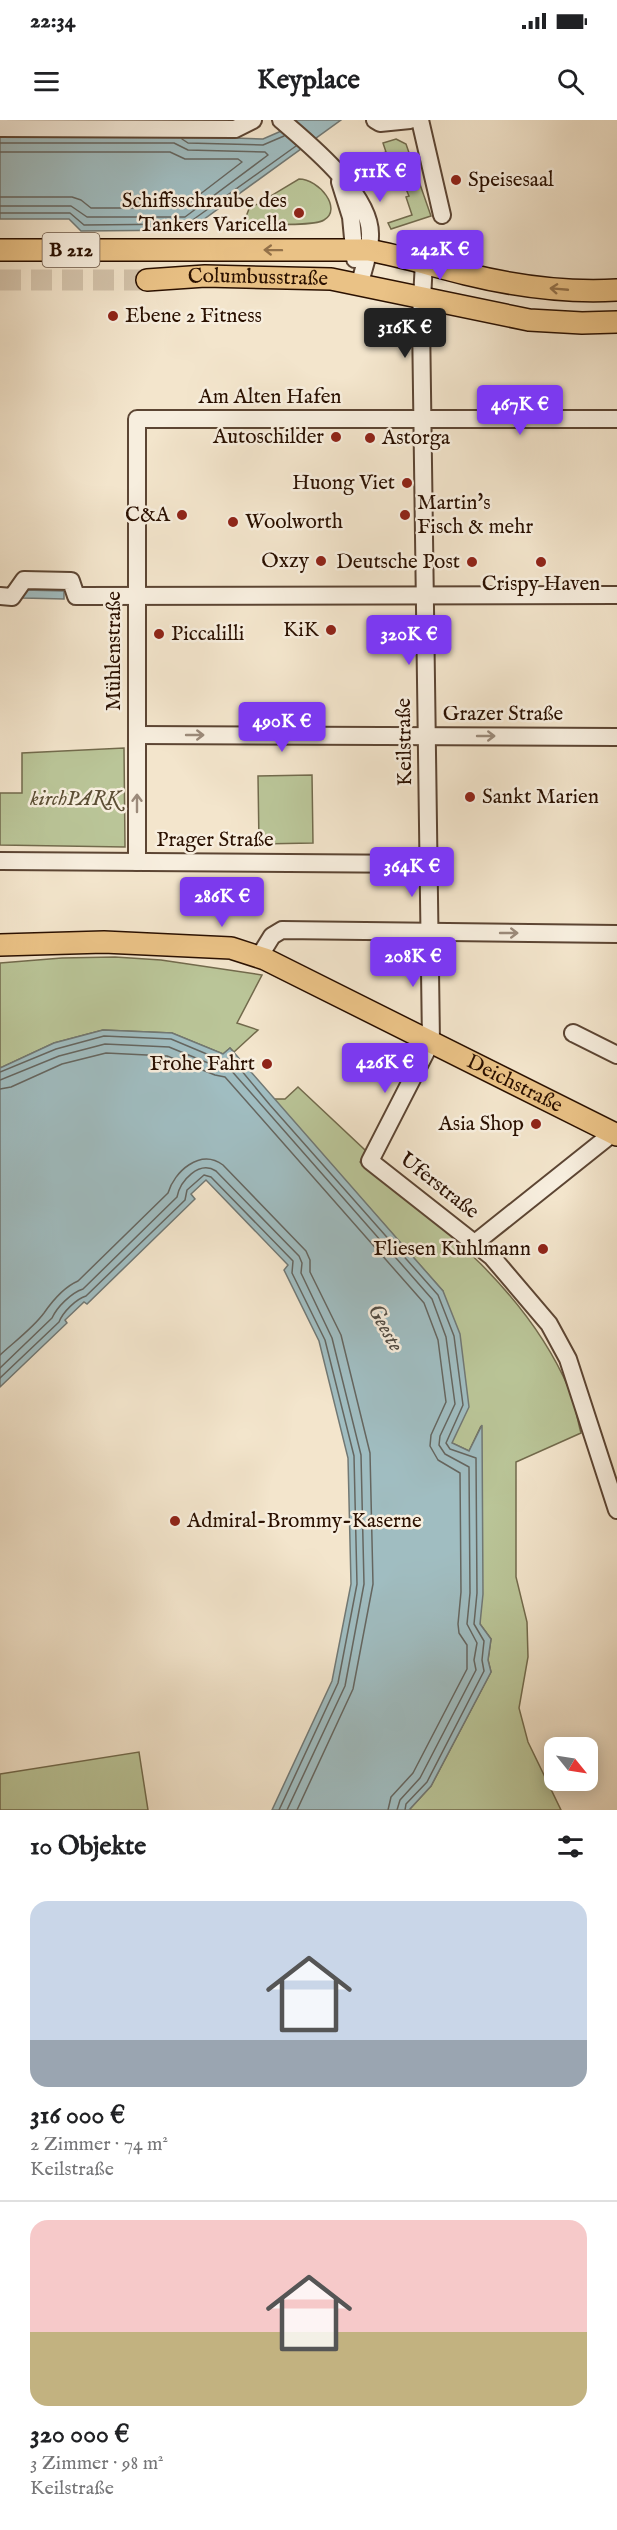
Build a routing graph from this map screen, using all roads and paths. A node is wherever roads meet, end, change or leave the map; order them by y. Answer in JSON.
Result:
{"nodes":[{"id":1,"x":253,"y":120,"type":"edge"},
{"id":2,"x":375,"y":120,"type":"edge"},
{"id":3,"x":409,"y":120,"type":"edge"},
{"id":4,"x":420,"y":120,"type":"edge"},
{"id":5,"x":283,"y":122,"type":"edge"},
{"id":6,"x":0,"y":128,"type":"edge"},
{"id":7,"x":442,"y":215,"type":"dead end"},
{"id":8,"x":0,"y":249,"type":"edge"},
{"id":9,"x":361,"y":250,"type":"junction"},
{"id":10,"x":424,"y":261,"type":"junction"},
{"id":11,"x":147,"y":280,"type":"tunnel mouth"},
{"id":12,"x":359,"y":286,"type":"junction"},
{"id":13,"x":617,"y":290,"type":"edge"},
{"id":14,"x":421,"y":298,"type":"junction"},
{"id":15,"x":617,"y":322,"type":"edge"},
{"id":16,"x":424,"y":419,"type":"junction"},
{"id":17,"x":617,"y":419,"type":"edge"},
{"id":18,"x":136,"y":441,"type":"joint"},
{"id":19,"x":426,"y":594,"type":"junction"},
{"id":20,"x":136,"y":595,"type":"junction"},
{"id":21,"x":617,"y":595,"type":"edge"},
{"id":22,"x":0,"y":597,"type":"edge"},
{"id":23,"x":137,"y":735,"type":"junction"},
{"id":24,"x":428,"y":736,"type":"junction"},
{"id":25,"x":617,"y":737,"type":"edge"},
{"id":26,"x":0,"y":861,"type":"edge"},
{"id":27,"x":137,"y":862,"type":"junction"},
{"id":28,"x":429,"y":864,"type":"junction"},
{"id":29,"x":430,"y":933,"type":"junction"},
{"id":30,"x":617,"y":934,"type":"edge"},
{"id":31,"x":0,"y":945,"type":"edge"},
{"id":32,"x":258,"y":957,"type":"junction"},
{"id":33,"x":573,"y":1033,"type":"dead end"},
{"id":34,"x":431,"y":1042,"type":"junction"},
{"id":35,"x":617,"y":1055,"type":"edge"},
{"id":36,"x":615,"y":1134,"type":"edge"},
{"id":37,"x":475,"y":1243,"type":"junction"},
{"id":38,"x":617,"y":1510,"type":"edge"}],
"edges":[{"from":1,"to":6,"type":"street"},
{"from":2,"to":3,"type":"street"},
{"from":4,"to":7,"type":"street"},
{"from":5,"to":9,"type":"street"},
{"from":9,"to":8,"type":"main road","name":"Columbusstraße","number":"B 212","one_way":true},
{"from":9,"to":10,"type":"main road","name":"Columbusstraße","number":"B 212"},
{"from":9,"to":12,"type":"street"},
{"from":13,"to":10,"type":"main road","name":"Columbusstraße","number":"B 212","one_way":true},
{"from":10,"to":14,"type":"street","name":"Keilstraße"},
{"from":11,"to":12,"type":"main road","name":"Columbusstraße"},
{"from":12,"to":14,"type":"main road","name":"Columbusstraße"},
{"from":14,"to":15,"type":"main road","name":"Columbusstraße"},
{"from":14,"to":16,"type":"street","name":"Keilstraße"},
{"from":16,"to":17,"type":"street","name":"Am Alten Hafen"},
{"from":16,"to":18,"type":"street","name":"Am Alten Hafen"},
{"from":16,"to":19,"type":"street","name":"Keilstraße"},
{"from":18,"to":20,"type":"street","name":"Mühlenstraße"},
{"from":19,"to":20,"type":"street"},
{"from":19,"to":21,"type":"street"},
{"from":19,"to":24,"type":"street","name":"Keilstraße"},
{"from":20,"to":22,"type":"street"},
{"from":20,"to":23,"type":"street","name":"Mühlenstraße"},
{"from":23,"to":24,"type":"street","name":"Grazer Straße","one_way":true},
{"from":27,"to":23,"type":"street","name":"Mühlenstraße","one_way":true},
{"from":24,"to":25,"type":"street","name":"Grazer Straße","one_way":true},
{"from":24,"to":28,"type":"street","name":"Keilstraße"},
{"from":26,"to":27,"type":"street","name":"Prager Straße"},
{"from":27,"to":28,"type":"street","name":"Prager Straße"},
{"from":28,"to":29,"type":"street","name":"Keilstraße"},
{"from":29,"to":30,"type":"street","one_way":true},
{"from":29,"to":32,"type":"street"},
{"from":29,"to":34,"type":"street","name":"Keilstraße"},
{"from":31,"to":32,"type":"main road","name":"Deichstraße"},
{"from":32,"to":34,"type":"main road","name":"Deichstraße"},
{"from":33,"to":35,"type":"street"},
{"from":34,"to":36,"type":"main road","name":"Deichstraße"},
{"from":34,"to":37,"type":"street","name":"Uferstraße"},
{"from":36,"to":37,"type":"street","name":"Uferstraße"},
{"from":37,"to":38,"type":"street"}]}
